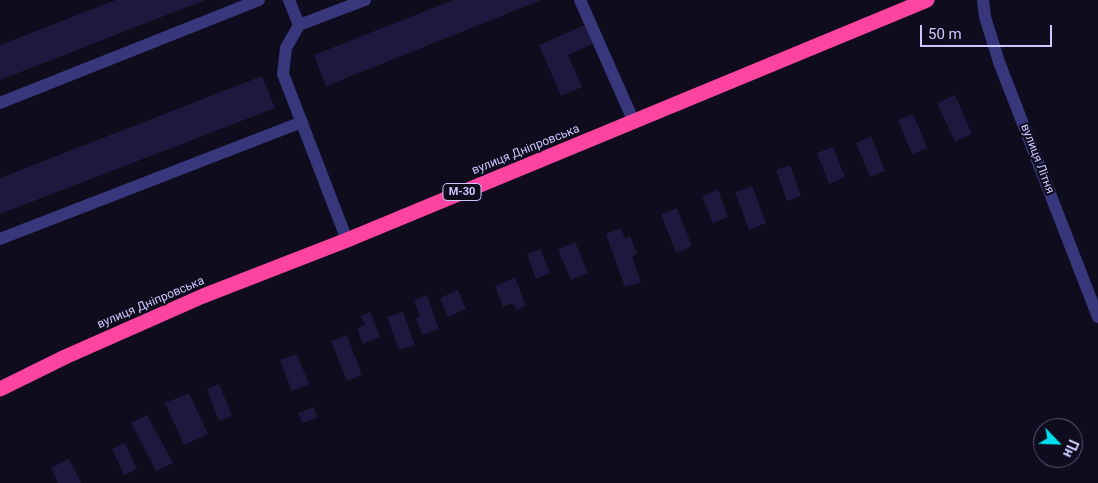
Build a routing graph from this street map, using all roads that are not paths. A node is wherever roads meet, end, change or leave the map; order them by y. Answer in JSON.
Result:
{"nodes":[{"id":1,"x":259,"y":0,"type":"edge"},
{"id":2,"x":289,"y":0,"type":"edge"},
{"id":3,"x":365,"y":0,"type":"edge"},
{"id":4,"x":580,"y":0,"type":"edge"},
{"id":5,"x":926,"y":0,"type":"edge"},
{"id":6,"x":983,"y":0,"type":"edge"},
{"id":7,"x":299,"y":25,"type":"junction"},
{"id":8,"x":0,"y":103,"type":"edge"},
{"id":9,"x":302,"y":122,"type":"junction"},
{"id":10,"x":634,"y":122,"type":"junction"},
{"id":11,"x":0,"y":239,"type":"edge"},
{"id":12,"x":347,"y":240,"type":"junction"},
{"id":13,"x":1098,"y":317,"type":"edge"},
{"id":14,"x":0,"y":389,"type":"edge"}],
"edges":[{"from":1,"to":8,"type":"street"},
{"from":2,"to":7,"type":"street"},
{"from":3,"to":7,"type":"street"},
{"from":4,"to":10,"type":"street"},
{"from":5,"to":10,"type":"highway","name":"вулиця Дніпровська","number":"М-30"},
{"from":6,"to":13,"type":"street","name":"вулиця Літня"},
{"from":7,"to":9,"type":"street"},
{"from":9,"to":11,"type":"street"},
{"from":9,"to":12,"type":"street"},
{"from":10,"to":12,"type":"highway","name":"вулиця Дніпровська","number":"М-30"},
{"from":12,"to":14,"type":"highway","name":"вулиця Дніпровська","number":"М-30"}]}
